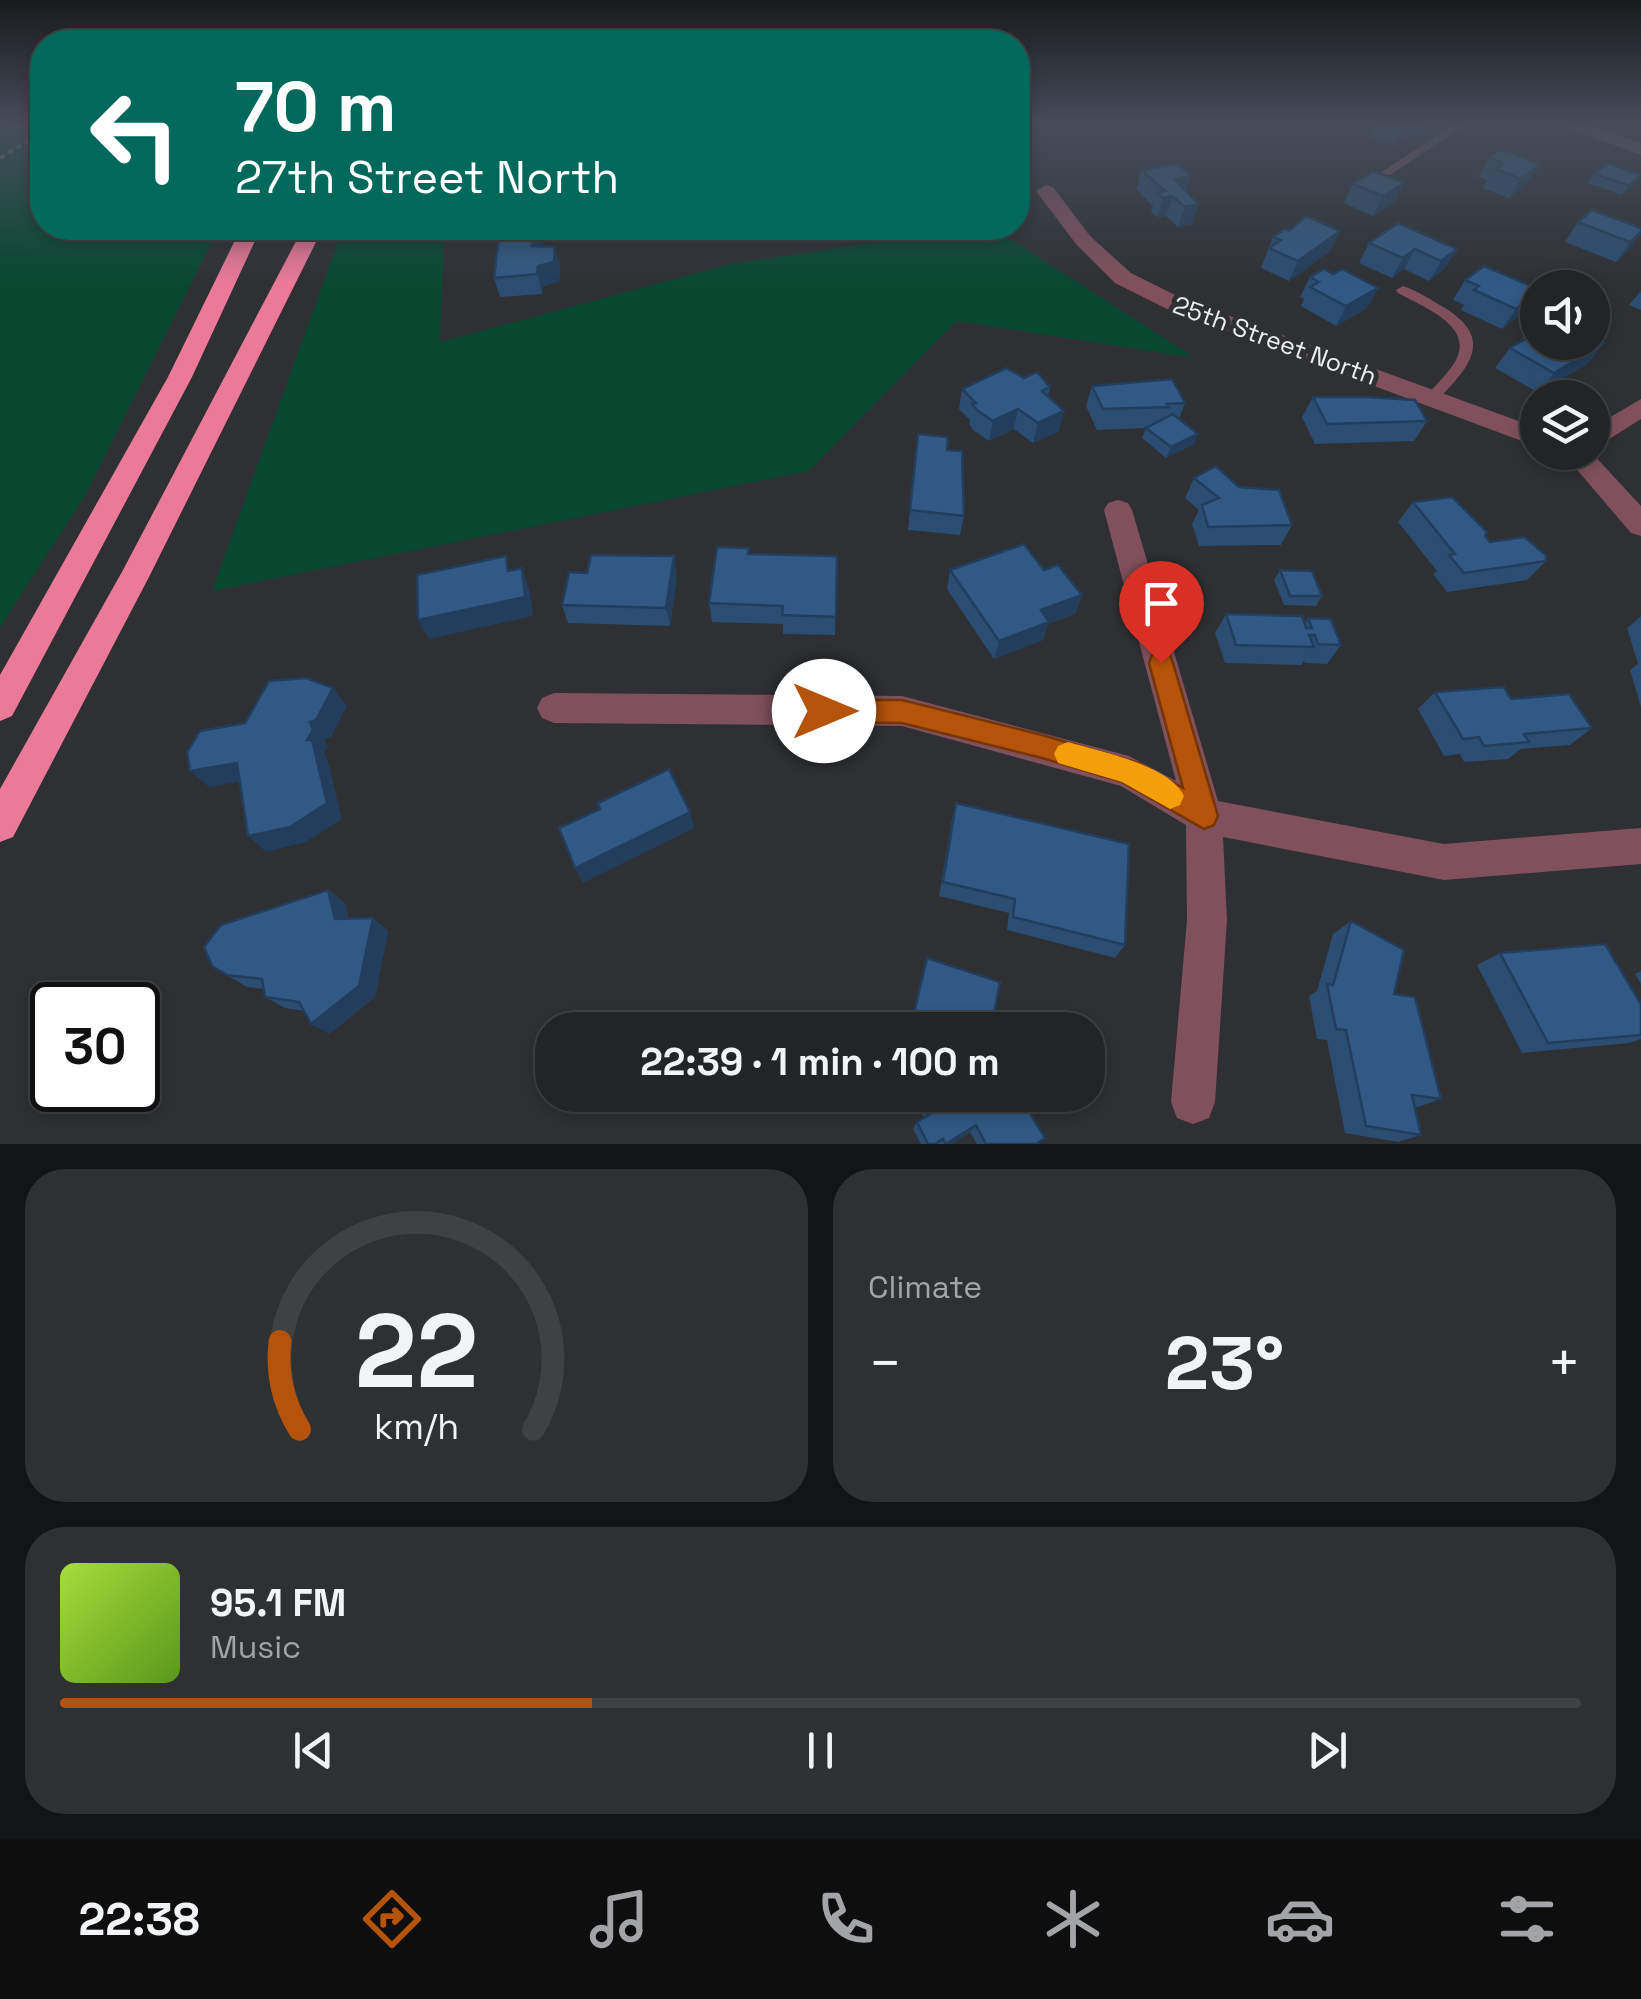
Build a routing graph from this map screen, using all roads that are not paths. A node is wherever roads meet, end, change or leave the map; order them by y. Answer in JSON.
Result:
{"nodes":[{"id":1,"x":1046,"y":191,"type":"dead end"},
{"id":2,"x":246,"y":240,"type":"edge"},
{"id":3,"x":307,"y":240,"type":"edge"},
{"id":4,"x":1403,"y":290,"type":"dead end"},
{"id":5,"x":1432,"y":398,"type":"junction"},
{"id":6,"x":1641,"y":407,"type":"edge"},
{"id":7,"x":1610,"y":429,"type":"edge"},
{"id":8,"x":1520,"y":431,"type":"edge"},
{"id":9,"x":1591,"y":470,"type":"edge"},
{"id":10,"x":1118,"y":510,"type":"dead end"},
{"id":11,"x":1641,"y":525,"type":"edge"},
{"id":12,"x":0,"y":706,"type":"edge"},
{"id":13,"x":554,"y":708,"type":"dead end"},
{"id":14,"x":1204,"y":816,"type":"junction"},
{"id":15,"x":0,"y":825,"type":"edge"},
{"id":16,"x":1641,"y":846,"type":"edge"},
{"id":17,"x":1193,"y":1102,"type":"dead end"}],
"edges":[{"from":1,"to":5,"type":"street","name":"25th Street North"},
{"from":2,"to":12,"type":"highway"},
{"from":3,"to":15,"type":"highway"},
{"from":4,"to":5,"type":"lane"},
{"from":5,"to":8,"type":"street","name":"25th Street North"},
{"from":6,"to":7,"type":"street"},
{"from":9,"to":11,"type":"street"},
{"from":10,"to":14,"type":"street"},
{"from":13,"to":14,"type":"street"},
{"from":14,"to":16,"type":"street"},
{"from":14,"to":17,"type":"street"}]}
